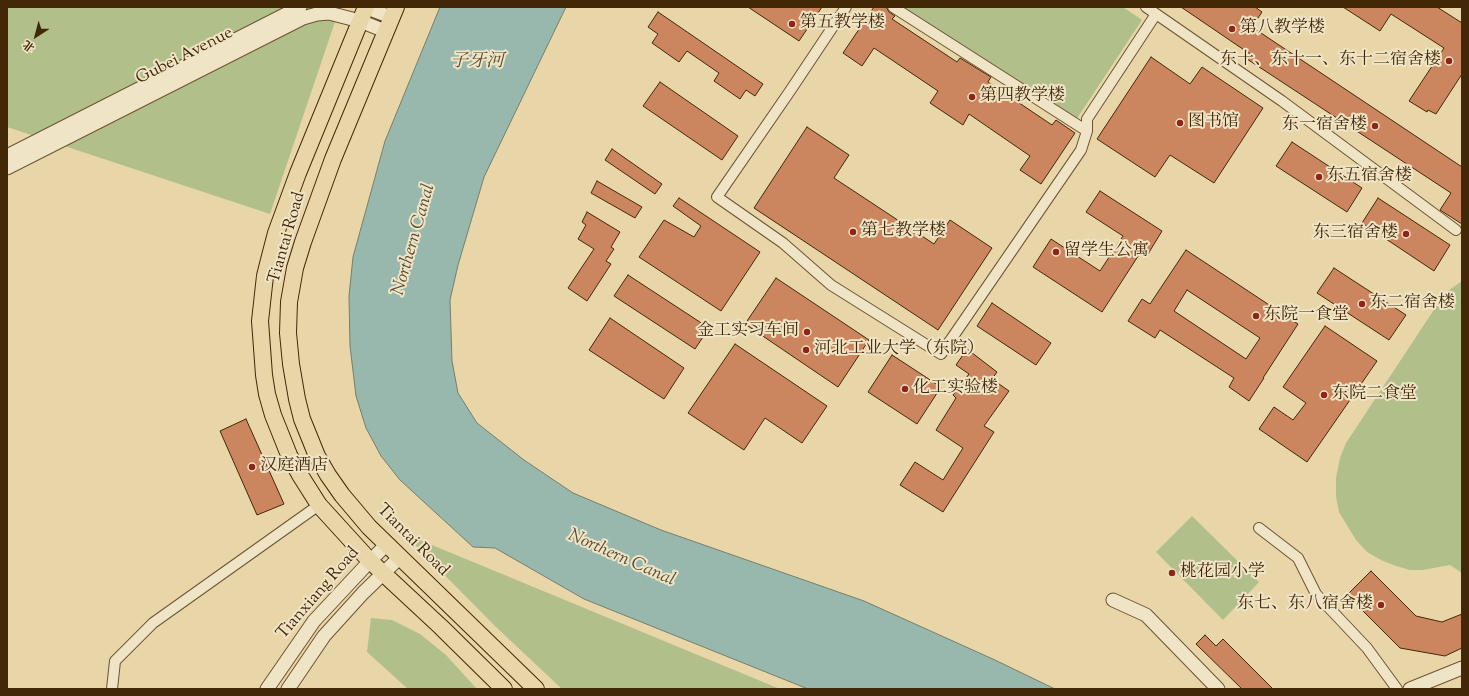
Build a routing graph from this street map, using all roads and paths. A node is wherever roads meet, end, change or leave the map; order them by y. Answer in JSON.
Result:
{"nodes":[{"id":1,"x":300,"y":7,"type":"edge"},
{"id":2,"x":846,"y":7,"type":"edge"},
{"id":3,"x":893,"y":7,"type":"edge"},
{"id":4,"x":1146,"y":7,"type":"edge"},
{"id":5,"x":364,"y":11,"type":"edge"},
{"id":6,"x":1156,"y":14,"type":"junction"},
{"id":7,"x":391,"y":18,"type":"edge"},
{"id":8,"x":1086,"y":131,"type":"junction"},
{"id":9,"x":7,"y":156,"type":"edge"},
{"id":10,"x":7,"y":168,"type":"edge"},
{"id":11,"x":1456,"y":230,"type":"dead end"},
{"id":12,"x":319,"y":505,"type":"junction"},
{"id":13,"x":1259,"y":528,"type":"dead end"},
{"id":14,"x":387,"y":544,"type":"junction"},
{"id":15,"x":400,"y":557,"type":"junction"},
{"id":16,"x":370,"y":561,"type":"junction"},
{"id":17,"x":383,"y":572,"type":"junction"},
{"id":18,"x":1113,"y":600,"type":"dead end"},
{"id":19,"x":1462,"y":668,"type":"edge"},
{"id":20,"x":112,"y":689,"type":"edge"},
{"id":21,"x":267,"y":689,"type":"edge"},
{"id":22,"x":288,"y":689,"type":"edge"},
{"id":23,"x":504,"y":689,"type":"edge"},
{"id":24,"x":536,"y":689,"type":"edge"},
{"id":25,"x":1218,"y":689,"type":"edge"},
{"id":26,"x":1397,"y":689,"type":"edge"},
{"id":27,"x":1410,"y":689,"type":"edge"}],
"edges":[{"from":1,"to":9,"type":"street","name":"Gubei Avenue"},
{"from":2,"to":8,"type":"street"},
{"from":3,"to":8,"type":"street"},
{"from":4,"to":6,"type":"street"},
{"from":5,"to":7,"type":"street","name":"Gubei Avenue"},
{"from":5,"to":10,"type":"street","name":"Gubei Avenue"},
{"from":5,"to":12,"type":"main road","name":"Tiantai Road"},
{"from":6,"to":8,"type":"street"},
{"from":6,"to":11,"type":"street"},
{"from":7,"to":14,"type":"main road","name":"Tiantai Road"},
{"from":12,"to":16,"type":"main road","name":"Tiantai Road"},
{"from":12,"to":20,"type":"street"},
{"from":13,"to":26,"type":"street"},
{"from":14,"to":15,"type":"main road","name":"Tiantai Road"},
{"from":14,"to":16,"type":"street","name":"Tianxiang Road"},
{"from":15,"to":17,"type":"street","name":"Tianxiang Road"},
{"from":15,"to":24,"type":"main road","name":"Tiantai Road"},
{"from":16,"to":17,"type":"main road","name":"Tiantai Road"},
{"from":16,"to":21,"type":"street","name":"Tianxiang Road"},
{"from":17,"to":22,"type":"street","name":"Tianxiang Road"},
{"from":17,"to":23,"type":"main road","name":"Tiantai Road"},
{"from":18,"to":25,"type":"street"},
{"from":19,"to":27,"type":"street"}]}
